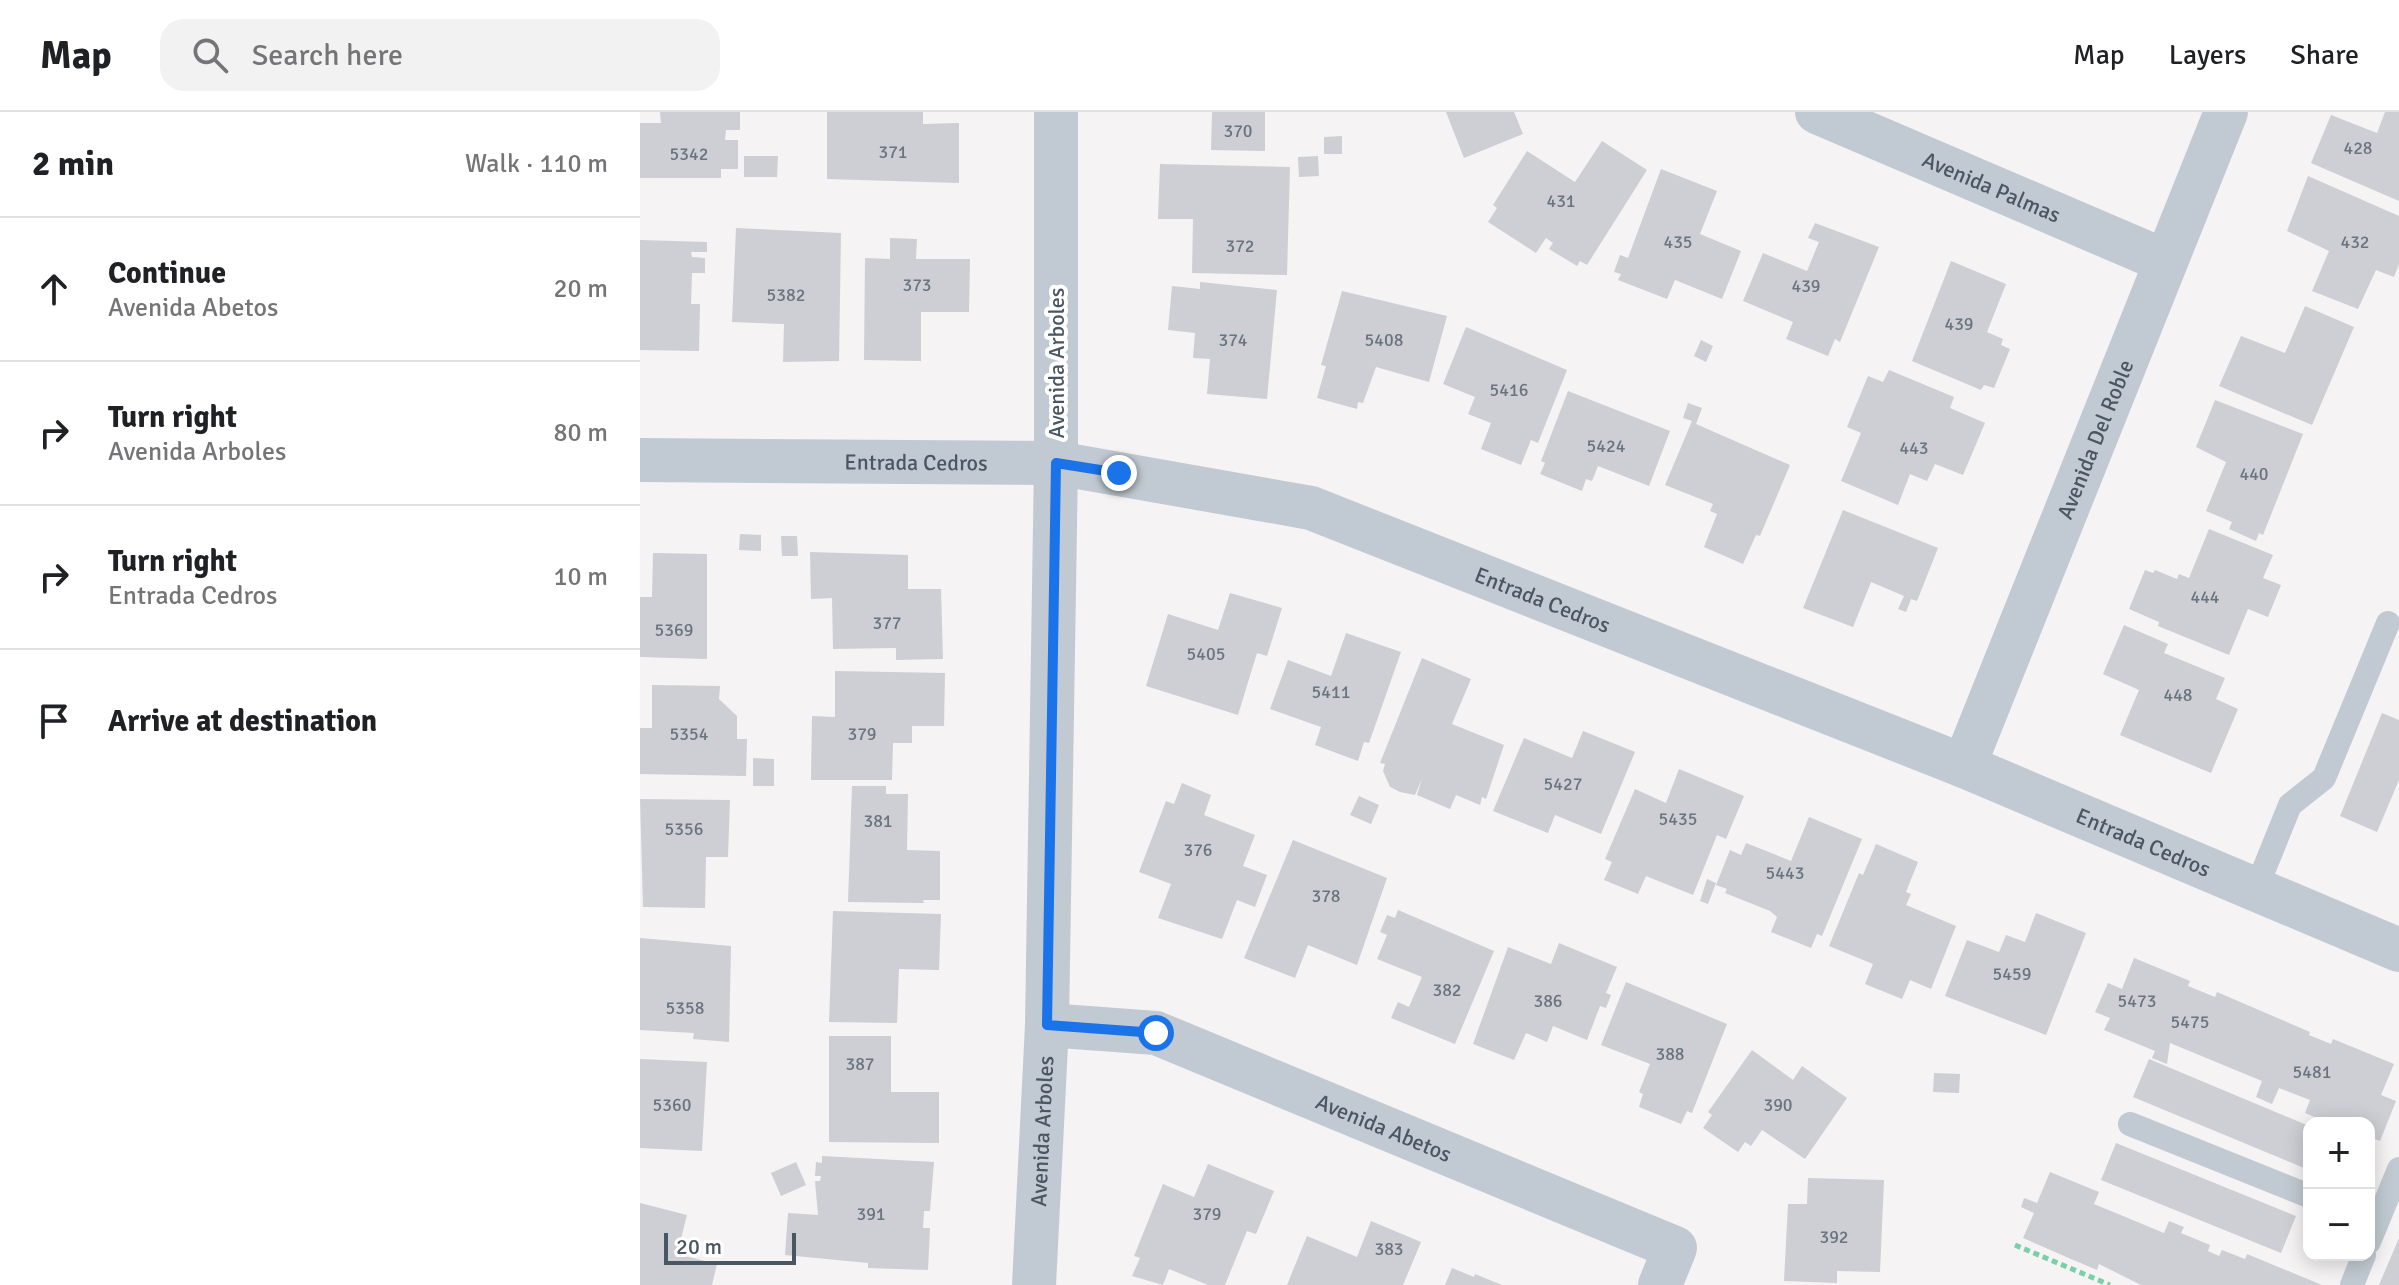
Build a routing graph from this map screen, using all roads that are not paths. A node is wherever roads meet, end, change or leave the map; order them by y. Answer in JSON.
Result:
{"nodes":[{"id":1,"x":1056,"y":112,"type":"edge"},
{"id":2,"x":1817,"y":112,"type":"edge"},
{"id":3,"x":2226,"y":112,"type":"edge"},
{"id":4,"x":2165,"y":261,"type":"junction"},
{"id":5,"x":640,"y":460,"type":"edge"},
{"id":6,"x":1056,"y":463,"type":"junction"},
{"id":7,"x":2388,"y":623,"type":"dead end"},
{"id":8,"x":1964,"y":766,"type":"junction"},
{"id":9,"x":2256,"y":889,"type":"junction"},
{"id":10,"x":2399,"y":950,"type":"edge"},
{"id":11,"x":1047,"y":1025,"type":"junction"},
{"id":12,"x":2130,"y":1124,"type":"dead end"},
{"id":13,"x":2399,"y":1169,"type":"edge"},
{"id":14,"x":2303,"y":1194,"type":"edge"},
{"id":15,"x":2375,"y":1222,"type":"edge"},
{"id":16,"x":2362,"y":1261,"type":"edge"},
{"id":17,"x":1034,"y":1285,"type":"edge"},
{"id":18,"x":1660,"y":1285,"type":"edge"},
{"id":19,"x":2352,"y":1285,"type":"edge"}],
"edges":[{"from":1,"to":6,"type":"street","name":"Avenida Arboles"},
{"from":2,"to":4,"type":"street","name":"Avenida Palmas"},
{"from":3,"to":4,"type":"street","name":"Avenida Del Roble"},
{"from":4,"to":8,"type":"street","name":"Avenida Del Roble"},
{"from":5,"to":6,"type":"street","name":"Entrada Cedros"},
{"from":6,"to":8,"type":"street","name":"Entrada Cedros"},
{"from":6,"to":11,"type":"street","name":"Avenida Arboles"},
{"from":7,"to":9,"type":"lane"},
{"from":8,"to":9,"type":"street","name":"Entrada Cedros"},
{"from":9,"to":10,"type":"street","name":"Entrada Cedros"},
{"from":11,"to":17,"type":"street","name":"Avenida Arboles"},
{"from":11,"to":18,"type":"street","name":"Avenida Abetos"},
{"from":12,"to":14,"type":"lane"},
{"from":13,"to":15,"type":"lane"},
{"from":16,"to":19,"type":"lane"}]}
